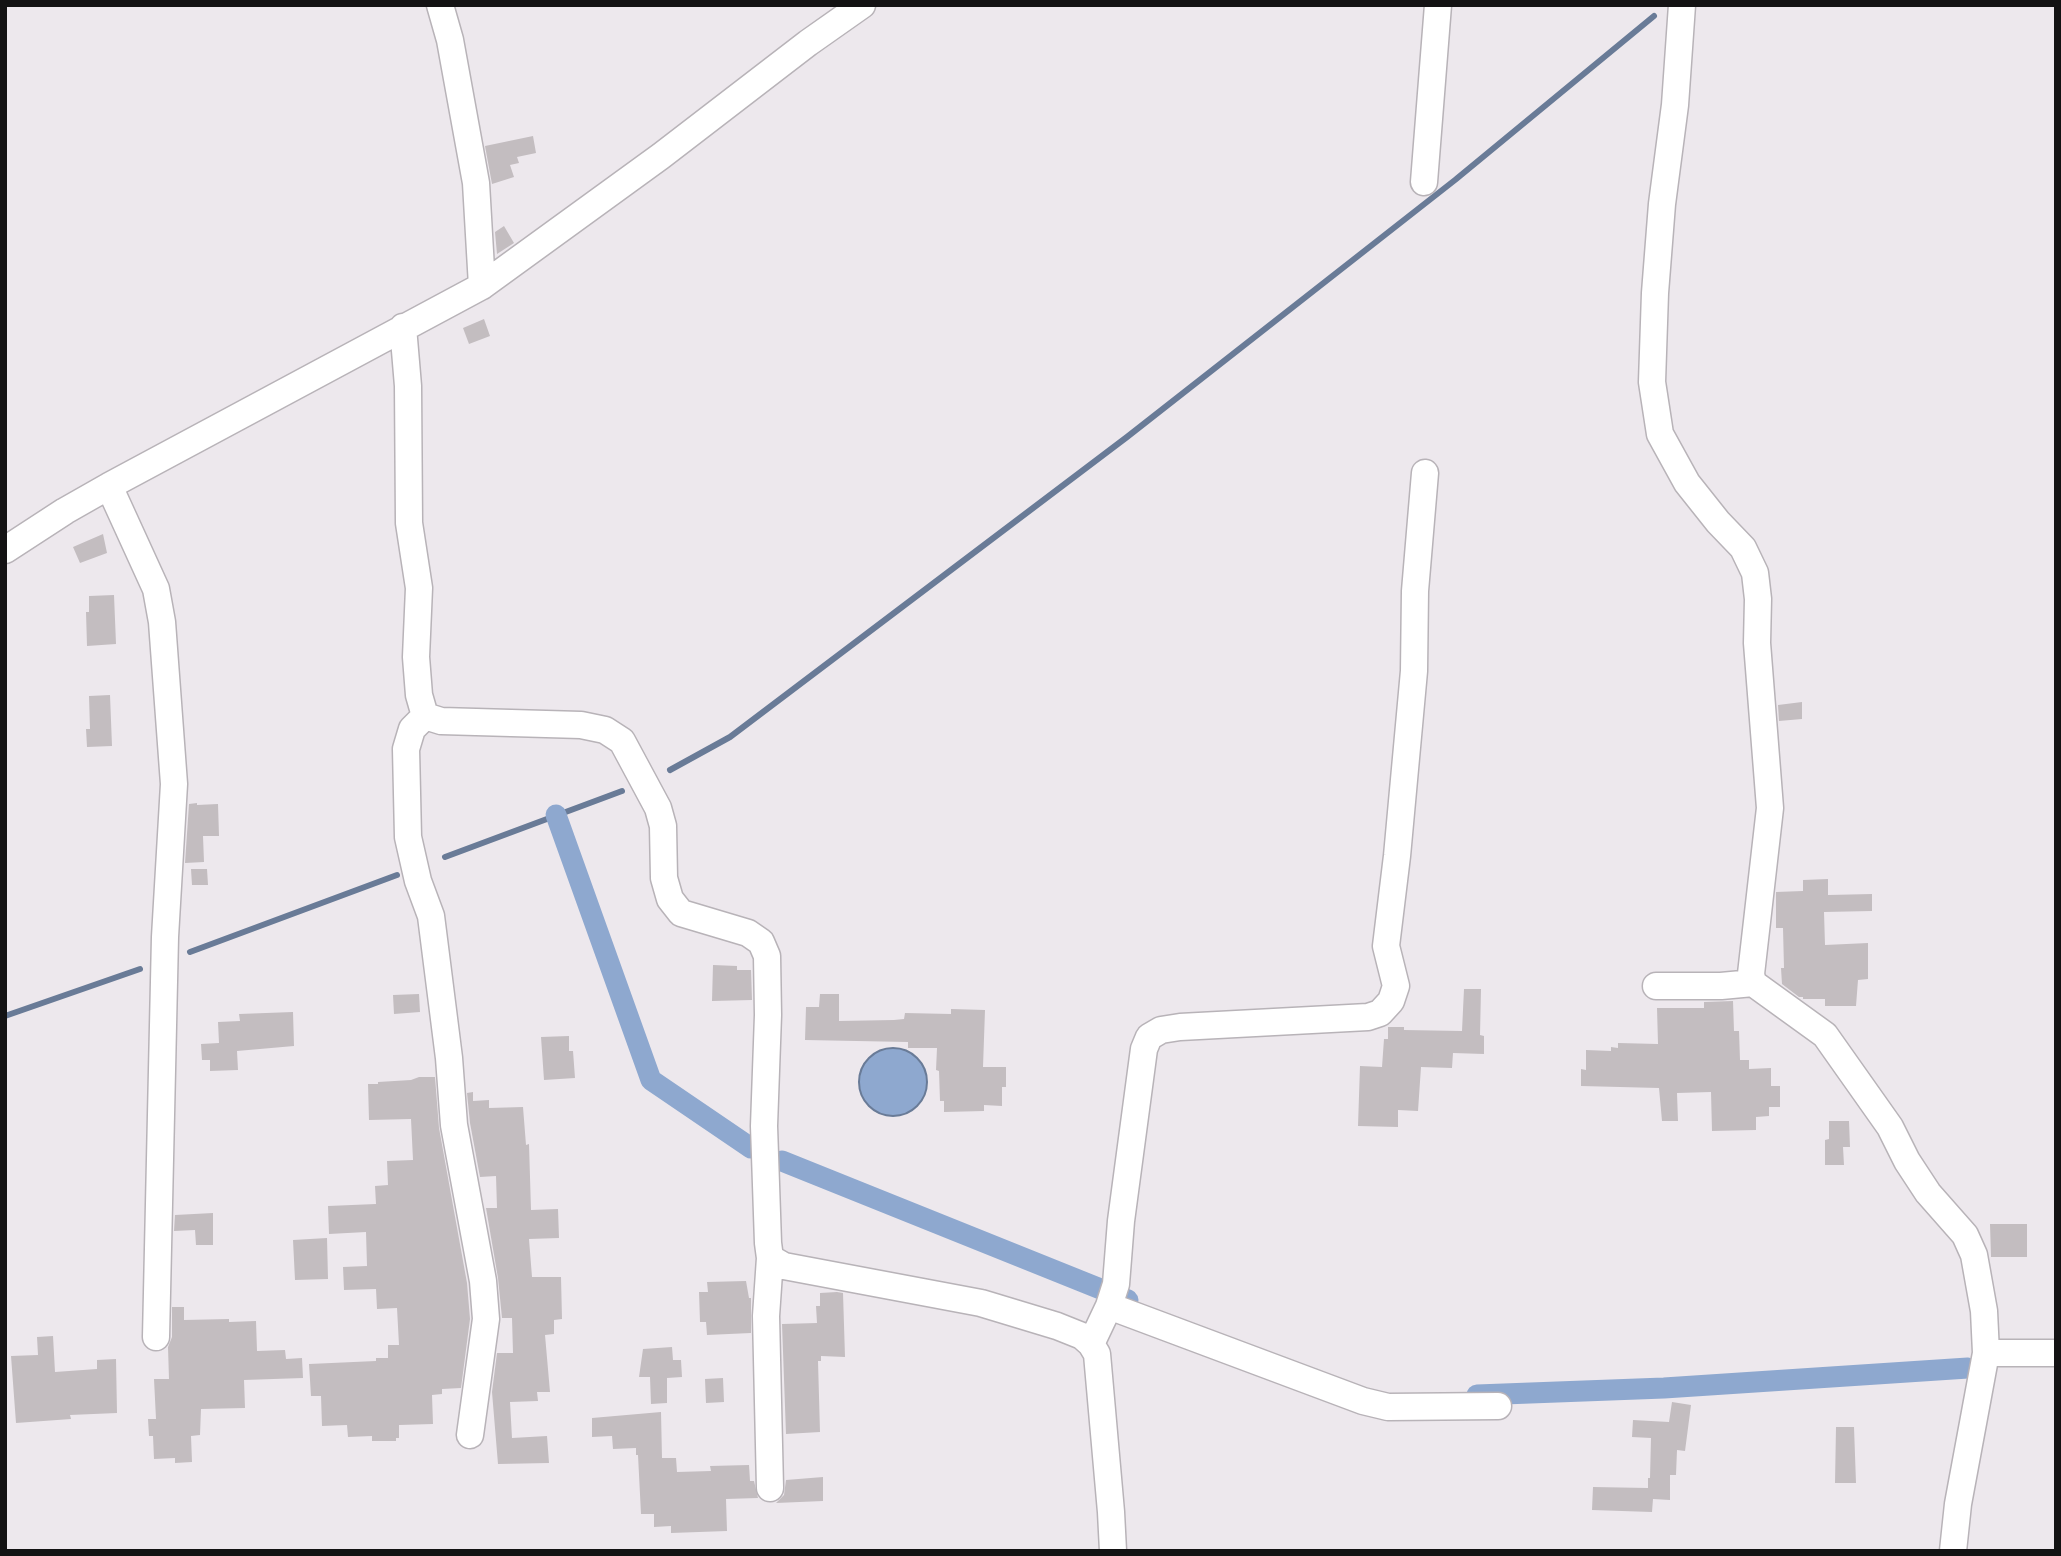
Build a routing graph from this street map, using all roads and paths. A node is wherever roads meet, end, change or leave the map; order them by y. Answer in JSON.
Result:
{"nodes":[{"id":1,"x":440,"y":5,"type":"edge"},
{"id":2,"x":863,"y":5,"type":"edge"},
{"id":3,"x":1438,"y":5,"type":"edge"},
{"id":4,"x":1682,"y":5,"type":"edge"},
{"id":5,"x":1424,"y":182,"type":"dead end"},
{"id":6,"x":482,"y":286,"type":"junction"},
{"id":7,"x":403,"y":327,"type":"junction"},
{"id":8,"x":1425,"y":473,"type":"dead end"},
{"id":9,"x":109,"y":486,"type":"junction"},
{"id":10,"x":5,"y":550,"type":"edge"},
{"id":11,"x":425,"y":716,"type":"junction"},
{"id":12,"x":1753,"y":983,"type":"junction"},
{"id":13,"x":1656,"y":986,"type":"dead end"},
{"id":14,"x":770,"y":1258,"type":"junction"},
{"id":15,"x":1112,"y":1297,"type":"junction"},
{"id":16,"x":156,"y":1337,"type":"dead end"},
{"id":17,"x":1091,"y":1343,"type":"junction"},
{"id":18,"x":1986,"y":1353,"type":"junction"},
{"id":19,"x":2056,"y":1353,"type":"edge"},
{"id":20,"x":1498,"y":1406,"type":"dead end"},
{"id":21,"x":470,"y":1436,"type":"dead end"},
{"id":22,"x":770,"y":1488,"type":"dead end"},
{"id":23,"x":1113,"y":1551,"type":"edge"},
{"id":24,"x":1953,"y":1551,"type":"edge"}],
"edges":[{"from":1,"to":6,"type":"street"},
{"from":2,"to":6,"type":"street"},
{"from":3,"to":5,"type":"street"},
{"from":4,"to":12,"type":"street"},
{"from":6,"to":7,"type":"street"},
{"from":7,"to":9,"type":"street"},
{"from":7,"to":11,"type":"street"},
{"from":8,"to":15,"type":"street"},
{"from":9,"to":10,"type":"street"},
{"from":9,"to":16,"type":"street"},
{"from":11,"to":14,"type":"street"},
{"from":11,"to":21,"type":"street"},
{"from":12,"to":13,"type":"street"},
{"from":12,"to":18,"type":"street"},
{"from":14,"to":17,"type":"street"},
{"from":14,"to":22,"type":"street"},
{"from":15,"to":17,"type":"street"},
{"from":15,"to":20,"type":"street"},
{"from":17,"to":23,"type":"street"},
{"from":18,"to":19,"type":"street"},
{"from":18,"to":24,"type":"street"}]}
